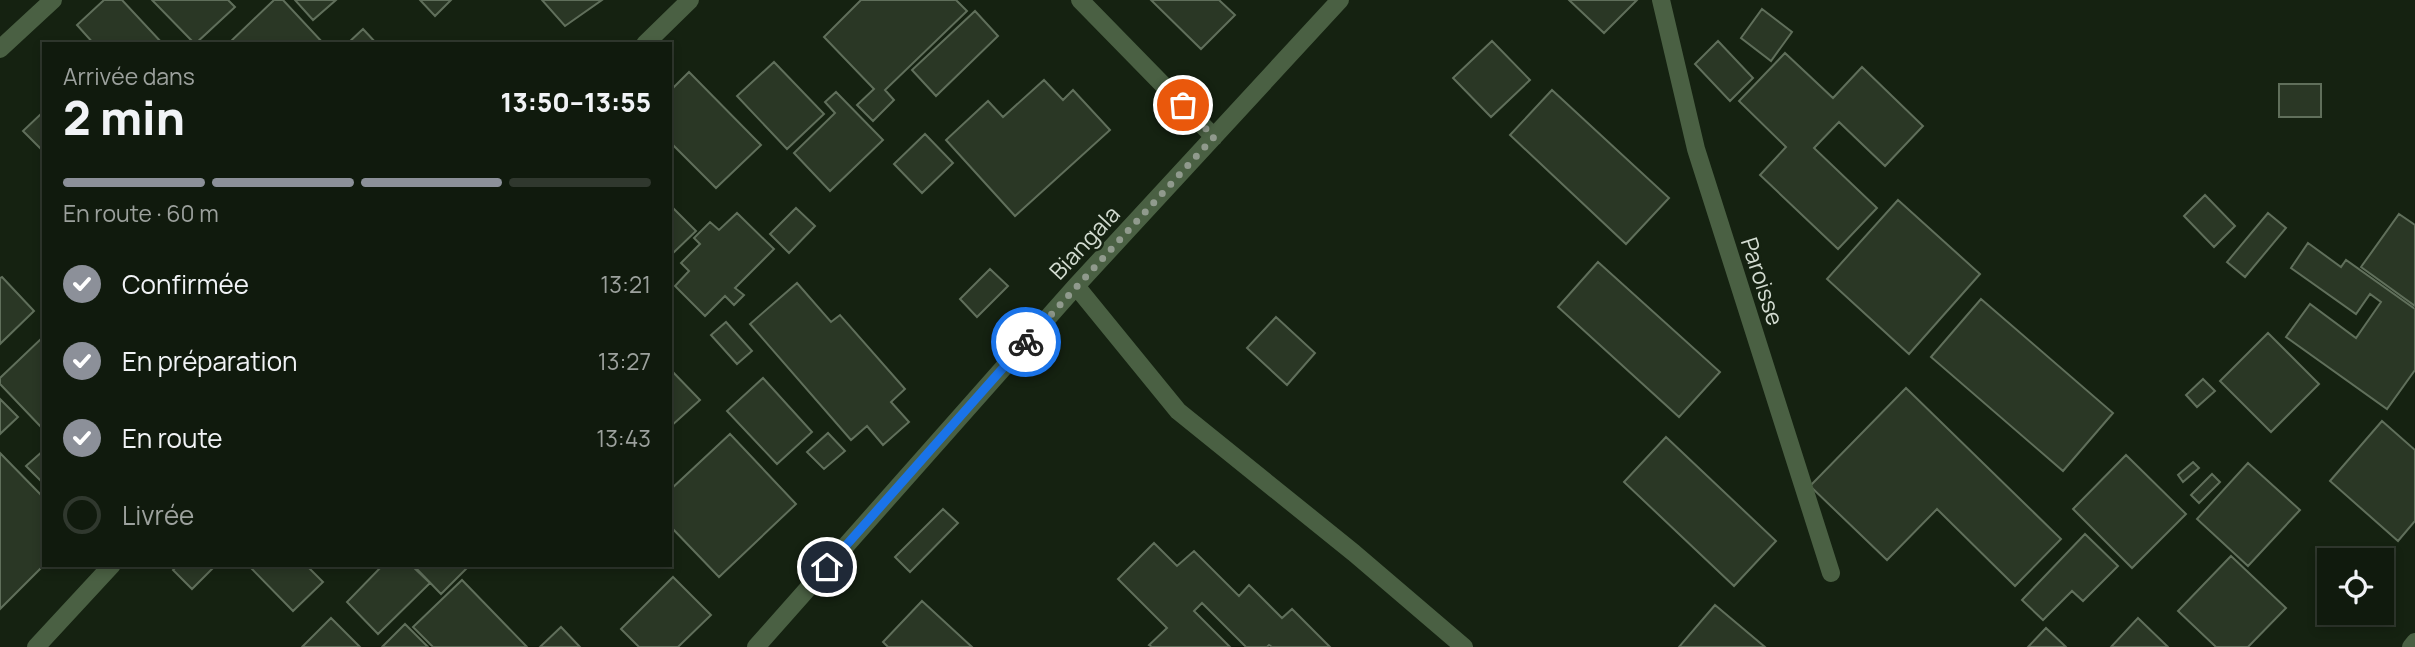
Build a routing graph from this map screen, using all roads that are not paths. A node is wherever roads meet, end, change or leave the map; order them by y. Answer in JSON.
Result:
{"nodes":[{"id":1,"x":53,"y":0,"type":"edge"},
{"id":2,"x":690,"y":0,"type":"edge"},
{"id":3,"x":1080,"y":0,"type":"edge"},
{"id":4,"x":1340,"y":0,"type":"edge"},
{"id":5,"x":1661,"y":0,"type":"edge"},
{"id":6,"x":647,"y":42,"type":"edge"},
{"id":7,"x":0,"y":49,"type":"edge"},
{"id":8,"x":1214,"y":137,"type":"junction"},
{"id":9,"x":1076,"y":286,"type":"junction"},
{"id":10,"x":110,"y":567,"type":"edge"},
{"id":11,"x":1830,"y":573,"type":"dead end"},
{"id":12,"x":2415,"y":642,"type":"edge"},
{"id":13,"x":36,"y":647,"type":"edge"},
{"id":14,"x":756,"y":647,"type":"edge"},
{"id":15,"x":1464,"y":647,"type":"edge"},
{"id":16,"x":2411,"y":647,"type":"edge"}],
"edges":[{"from":1,"to":7,"type":"street"},
{"from":2,"to":6,"type":"street"},
{"from":3,"to":8,"type":"street"},
{"from":4,"to":8,"type":"street","name":"Biangala"},
{"from":5,"to":11,"type":"street","name":"Paroisse"},
{"from":8,"to":9,"type":"street","name":"Biangala"},
{"from":9,"to":14,"type":"street","name":"Biangala"},
{"from":9,"to":15,"type":"street"},
{"from":10,"to":13,"type":"street"},
{"from":12,"to":16,"type":"street"}]}
